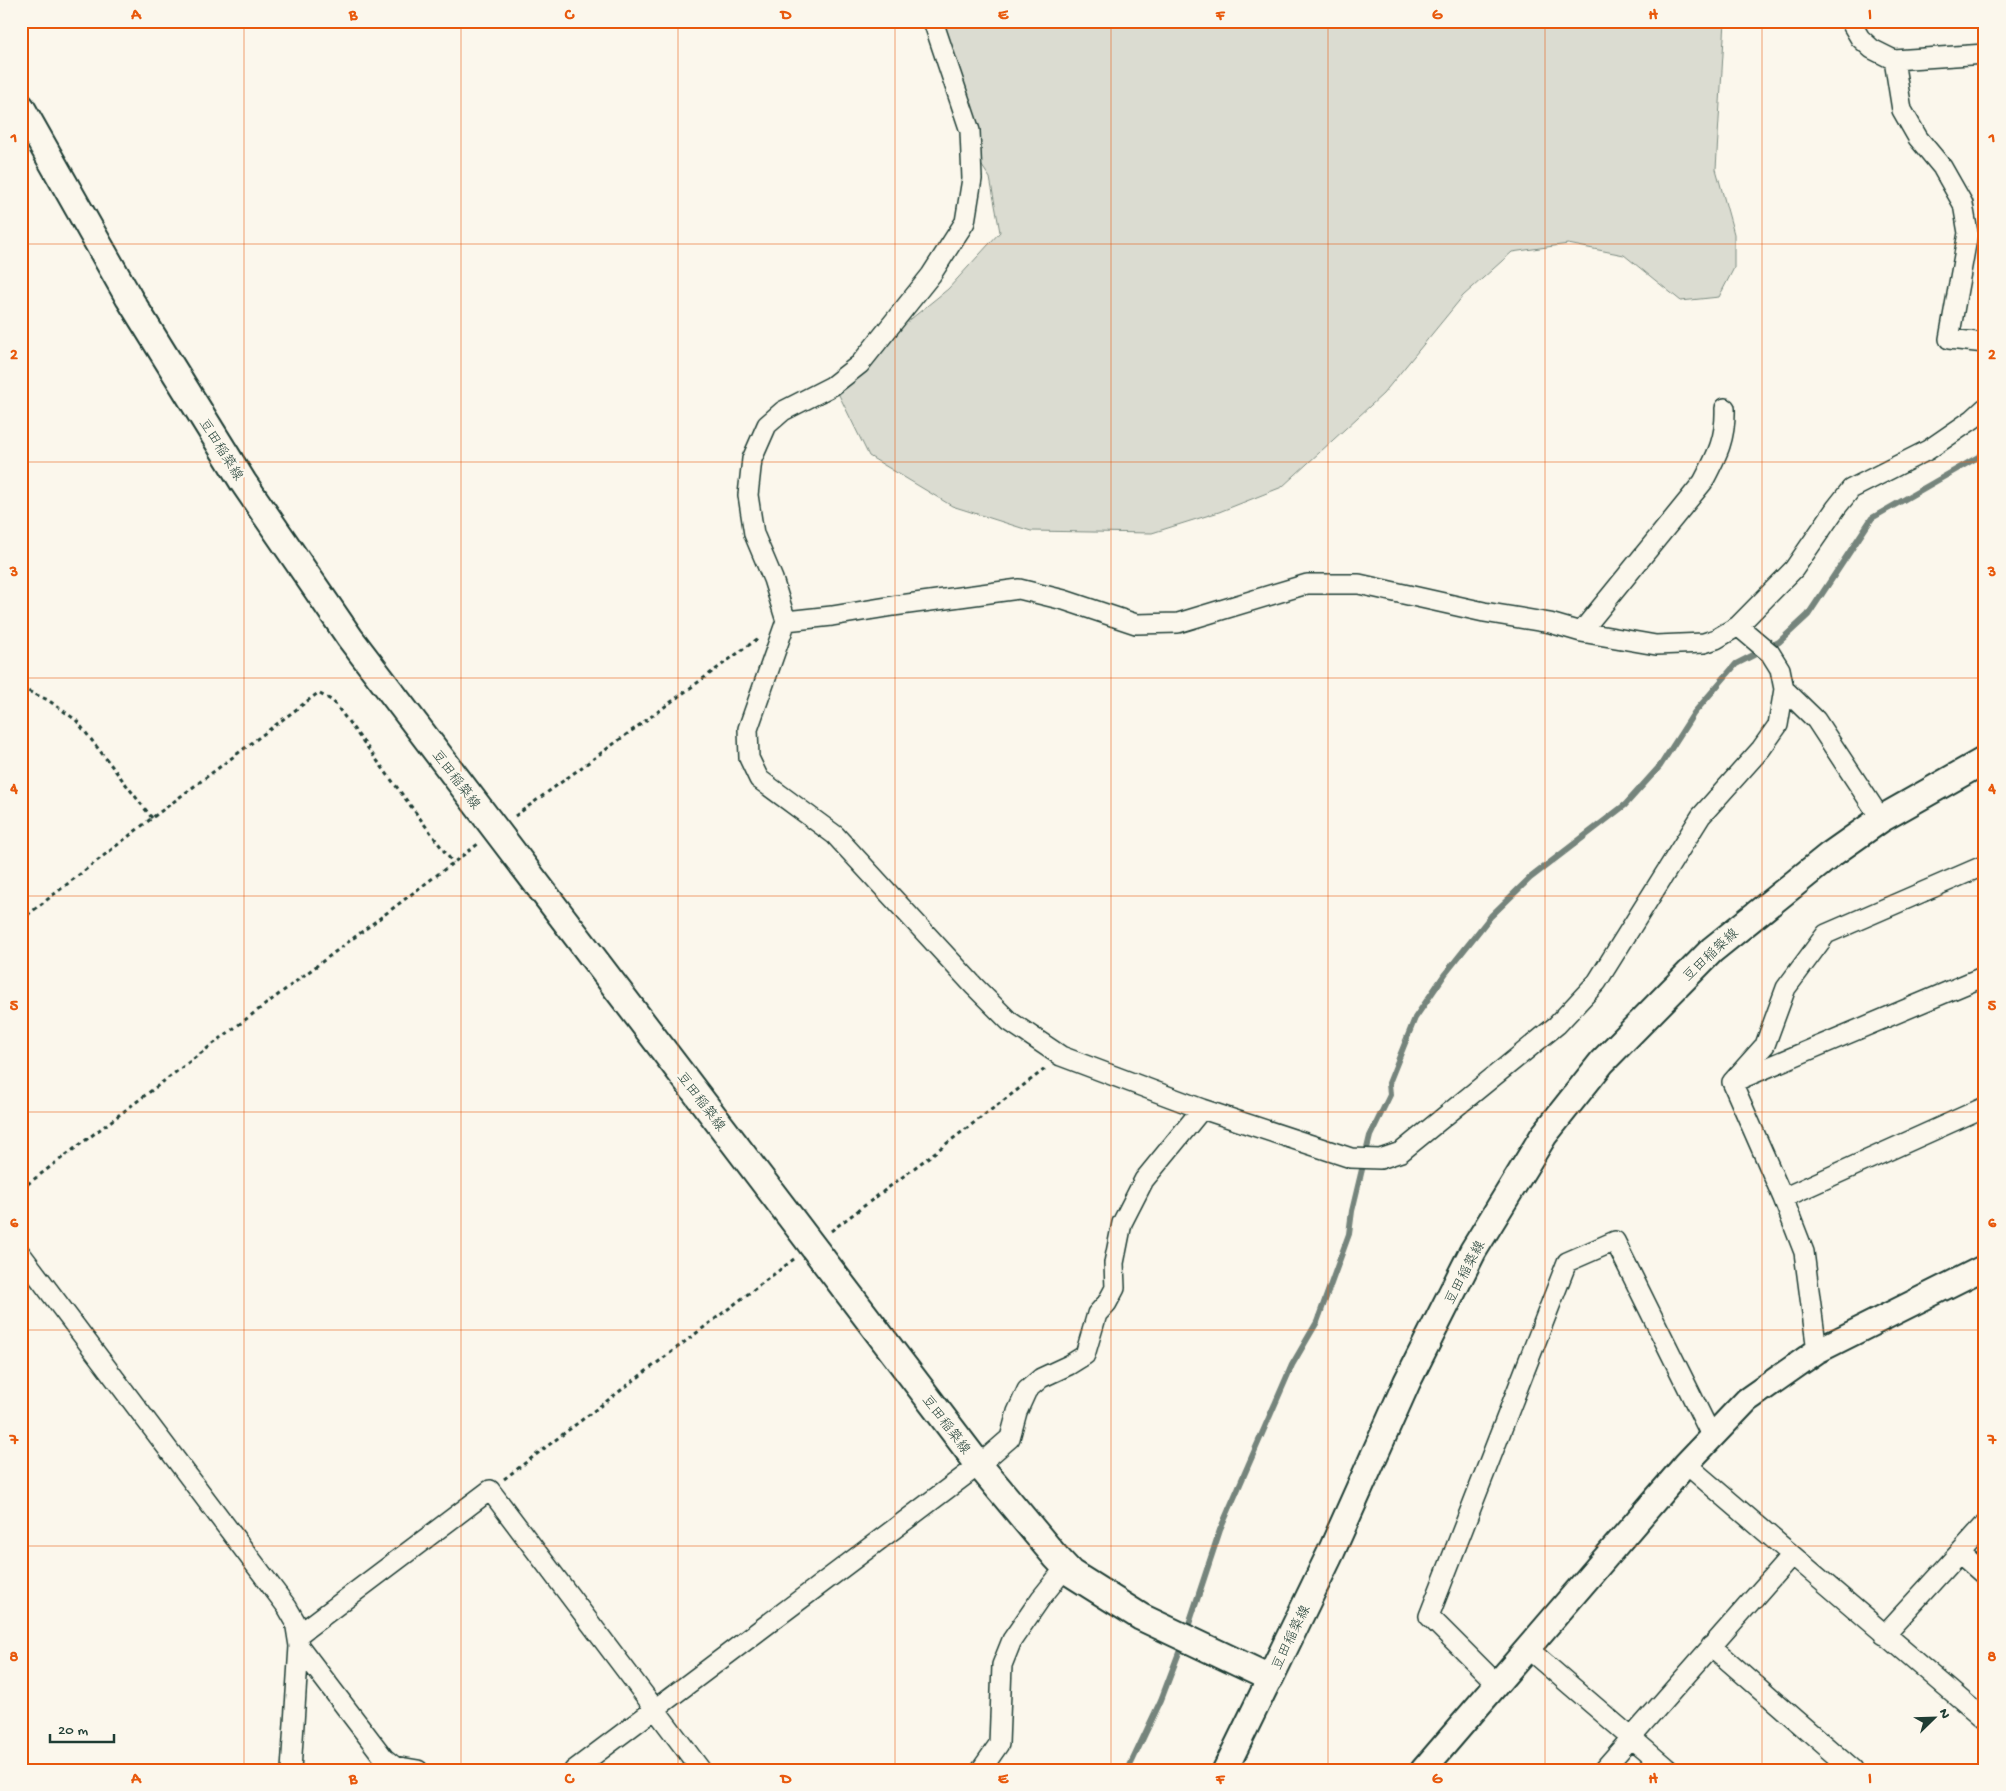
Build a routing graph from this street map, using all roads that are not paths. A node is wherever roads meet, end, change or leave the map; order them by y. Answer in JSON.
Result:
{"nodes":[{"id":1,"x":934,"y":21,"type":"edge"},
{"id":2,"x":1850,"y":21,"type":"edge"},
{"id":3,"x":1985,"y":54,"type":"edge"},
{"id":4,"x":1894,"y":60,"type":"junction"},
{"id":5,"x":21,"y":107,"type":"edge"},
{"id":6,"x":1985,"y":343,"type":"edge"},
{"id":7,"x":1725,"y":408,"type":"dead end"},
{"id":8,"x":1985,"y":408,"type":"edge"},
{"id":9,"x":786,"y":620,"type":"junction"},
{"id":10,"x":1738,"y":626,"type":"junction"},
{"id":11,"x":1581,"y":632,"type":"junction"},
{"id":12,"x":1784,"y":690,"type":"junction"},
{"id":13,"x":1985,"y":760,"type":"edge"},
{"id":14,"x":1881,"y":819,"type":"junction"},
{"id":15,"x":1985,"y":865,"type":"edge"},
{"id":16,"x":1985,"y":976,"type":"edge"},
{"id":17,"x":1732,"y":1082,"type":"junction"},
{"id":18,"x":1985,"y":1107,"type":"edge"},
{"id":19,"x":1202,"y":1109,"type":"junction"},
{"id":20,"x":1783,"y":1198,"type":"junction"},
{"id":21,"x":21,"y":1254,"type":"edge"},
{"id":22,"x":1985,"y":1267,"type":"edge"},
{"id":23,"x":1817,"y":1351,"type":"junction"},
{"id":24,"x":1712,"y":1437,"type":"junction"},
{"id":25,"x":1686,"y":1464,"type":"junction"},
{"id":26,"x":979,"y":1465,"type":"junction"},
{"id":27,"x":1985,"y":1524,"type":"edge"},
{"id":28,"x":1959,"y":1553,"type":"junction"},
{"id":29,"x":1791,"y":1556,"type":"junction"},
{"id":30,"x":1068,"y":1570,"type":"junction"},
{"id":31,"x":1985,"y":1576,"type":"edge"},
{"id":32,"x":1884,"y":1635,"type":"junction"},
{"id":33,"x":299,"y":1640,"type":"junction"},
{"id":34,"x":1711,"y":1646,"type":"junction"},
{"id":35,"x":1527,"y":1648,"type":"junction"},
{"id":36,"x":1270,"y":1678,"type":"junction"},
{"id":37,"x":1496,"y":1683,"type":"junction"},
{"id":38,"x":655,"y":1709,"type":"junction"},
{"id":39,"x":1985,"y":1720,"type":"edge"},
{"id":40,"x":1630,"y":1737,"type":"junction"},
{"id":41,"x":291,"y":1770,"type":"edge"},
{"id":42,"x":418,"y":1770,"type":"edge"},
{"id":43,"x":574,"y":1770,"type":"edge"},
{"id":44,"x":700,"y":1770,"type":"edge"},
{"id":45,"x":981,"y":1770,"type":"edge"},
{"id":46,"x":1225,"y":1770,"type":"edge"},
{"id":47,"x":1423,"y":1770,"type":"edge"},
{"id":48,"x":1603,"y":1770,"type":"edge"},
{"id":49,"x":1669,"y":1770,"type":"edge"},
{"id":50,"x":1853,"y":1770,"type":"edge"}],
"edges":[{"from":1,"to":9,"type":"street"},
{"from":2,"to":4,"type":"street"},
{"from":3,"to":4,"type":"street"},
{"from":4,"to":6,"type":"street"},
{"from":5,"to":26,"type":"main road","name":"豆田稲築線"},
{"from":7,"to":11,"type":"street"},
{"from":8,"to":10,"type":"street"},
{"from":9,"to":11,"type":"street"},
{"from":9,"to":19,"type":"street"},
{"from":10,"to":11,"type":"street"},
{"from":10,"to":12,"type":"street"},
{"from":12,"to":14,"type":"street"},
{"from":12,"to":19,"type":"street"},
{"from":13,"to":14,"type":"main road","name":"豆田稲築線"},
{"from":14,"to":36,"type":"main road","name":"豆田稲築線"},
{"from":15,"to":17,"type":"street"},
{"from":16,"to":17,"type":"street"},
{"from":17,"to":20,"type":"street"},
{"from":18,"to":20,"type":"street"},
{"from":19,"to":26,"type":"street"},
{"from":20,"to":23,"type":"street"},
{"from":21,"to":33,"type":"street"},
{"from":22,"to":23,"type":"street"},
{"from":23,"to":24,"type":"street"},
{"from":24,"to":25,"type":"street"},
{"from":24,"to":37,"type":"street"},
{"from":25,"to":29,"type":"street"},
{"from":25,"to":35,"type":"street"},
{"from":26,"to":30,"type":"main road","name":"豆田稲築線"},
{"from":26,"to":38,"type":"street"},
{"from":27,"to":28,"type":"street"},
{"from":28,"to":31,"type":"street"},
{"from":28,"to":32,"type":"street"},
{"from":29,"to":32,"type":"street"},
{"from":29,"to":34,"type":"street"},
{"from":30,"to":36,"type":"main road","name":"豆田稲築線"},
{"from":30,"to":45,"type":"street"},
{"from":32,"to":39,"type":"street"},
{"from":33,"to":38,"type":"street"},
{"from":33,"to":41,"type":"street"},
{"from":33,"to":42,"type":"street"},
{"from":34,"to":40,"type":"street"},
{"from":34,"to":50,"type":"street"},
{"from":35,"to":37,"type":"street"},
{"from":35,"to":40,"type":"street"},
{"from":36,"to":46,"type":"street"},
{"from":37,"to":47,"type":"street"},
{"from":38,"to":43,"type":"street"},
{"from":38,"to":44,"type":"street"},
{"from":40,"to":48,"type":"street"},
{"from":40,"to":49,"type":"street"}]}
